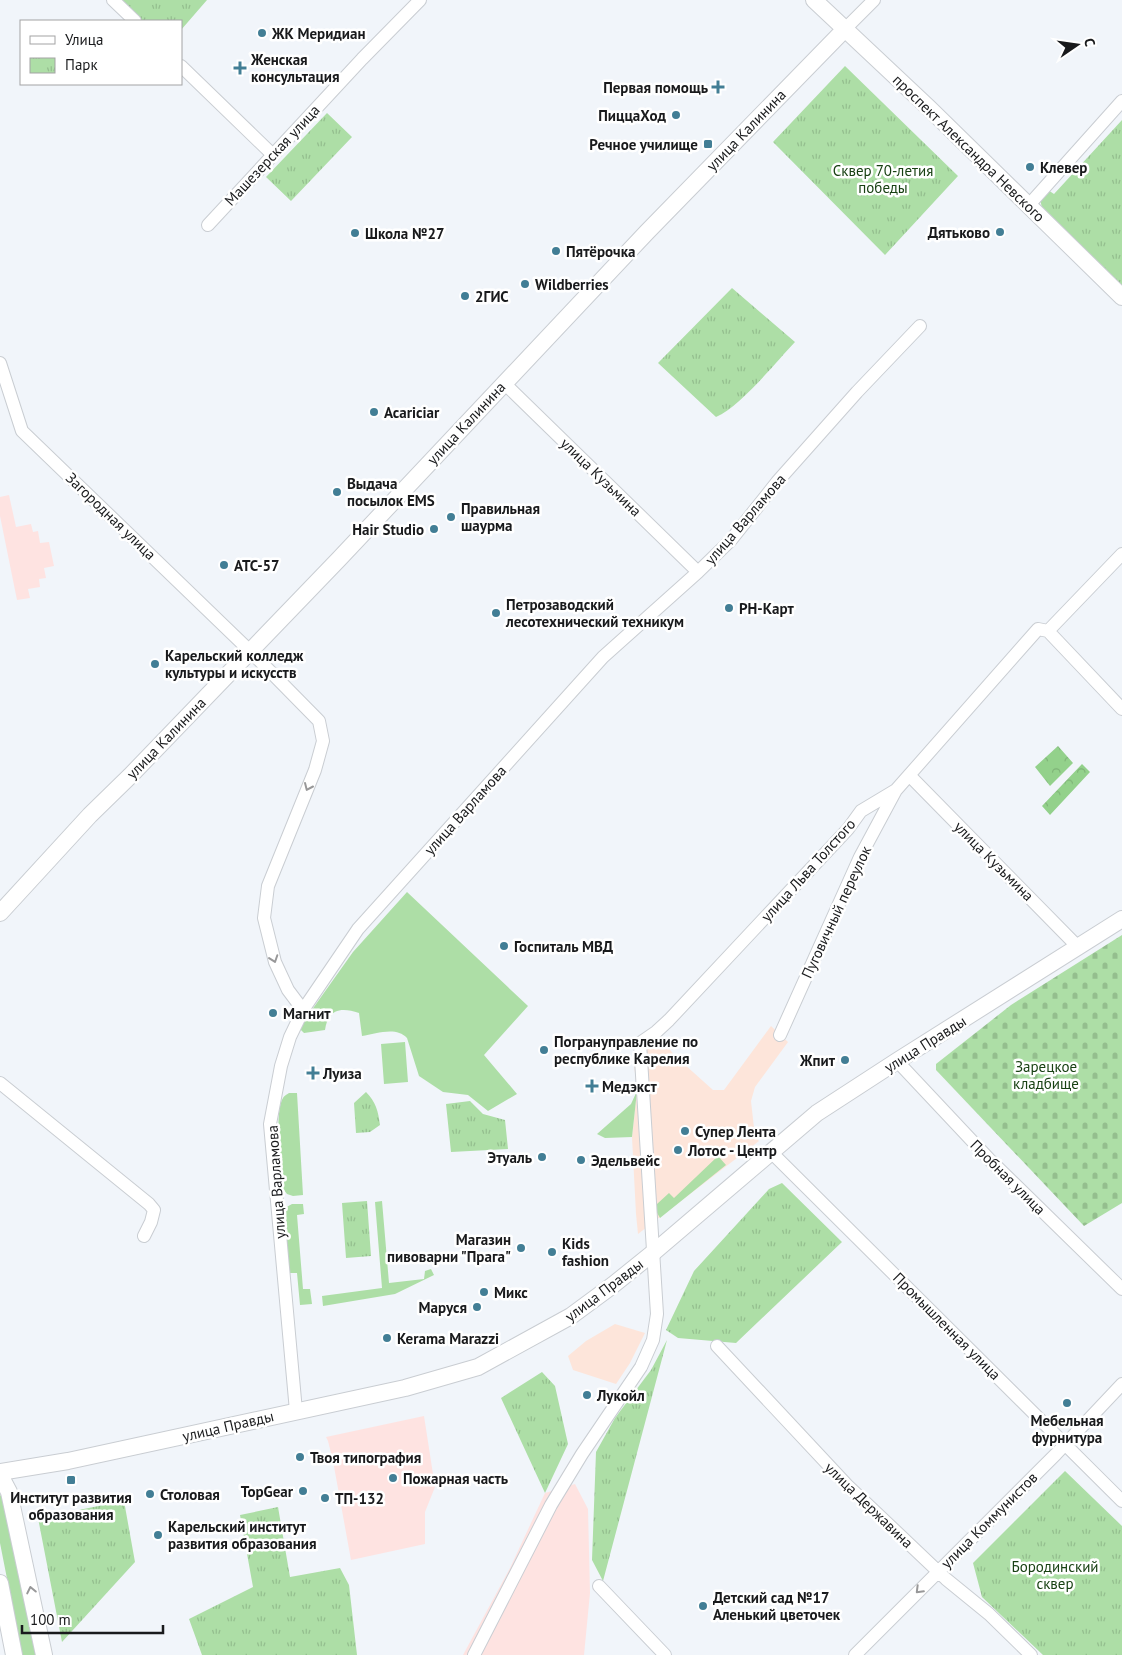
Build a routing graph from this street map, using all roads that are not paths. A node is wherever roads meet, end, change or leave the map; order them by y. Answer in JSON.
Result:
{"nodes":[{"id":1,"x":113,"y":0,"type":"edge"},
{"id":2,"x":420,"y":0,"type":"edge"},
{"id":3,"x":814,"y":0,"type":"edge"},
{"id":4,"x":874,"y":0,"type":"edge"},
{"id":5,"x":134,"y":20,"type":"edge"},
{"id":6,"x":845,"y":29,"type":"junction"},
{"id":7,"x":182,"y":67,"type":"edge"},
{"id":8,"x":1122,"y":101,"type":"edge"},
{"id":9,"x":273,"y":155,"type":"junction"},
{"id":10,"x":1028,"y":206,"type":"junction"},
{"id":11,"x":208,"y":224,"type":"dead end"},
{"id":12,"x":1122,"y":297,"type":"edge"},
{"id":13,"x":920,"y":326,"type":"dead end"},
{"id":14,"x":0,"y":363,"type":"edge"},
{"id":15,"x":504,"y":383,"type":"junction"},
{"id":16,"x":1122,"y":554,"type":"edge"},
{"id":17,"x":698,"y":572,"type":"junction"},
{"id":18,"x":1048,"y":631,"type":"junction"},
{"id":19,"x":250,"y":651,"type":"junction"},
{"id":20,"x":1122,"y":709,"type":"edge"},
{"id":21,"x":909,"y":775,"type":"junction"},
{"id":22,"x":896,"y":790,"type":"junction"},
{"id":23,"x":0,"y":913,"type":"edge"},
{"id":24,"x":1122,"y":919,"type":"edge"},
{"id":25,"x":1079,"y":948,"type":"junction"},
{"id":26,"x":303,"y":1010,"type":"junction"},
{"id":27,"x":780,"y":1035,"type":"dead end"},
{"id":28,"x":897,"y":1061,"type":"junction"},
{"id":29,"x":0,"y":1083,"type":"edge"},
{"id":30,"x":771,"y":1152,"type":"junction"},
{"id":31,"x":144,"y":1236,"type":"dead end"},
{"id":32,"x":654,"y":1252,"type":"junction"},
{"id":33,"x":1122,"y":1289,"type":"edge"},
{"id":34,"x":717,"y":1346,"type":"dead end"},
{"id":35,"x":1122,"y":1384,"type":"edge"},
{"id":36,"x":296,"y":1411,"type":"junction"},
{"id":37,"x":1065,"y":1444,"type":"junction"},
{"id":38,"x":0,"y":1474,"type":"edge"},
{"id":39,"x":1122,"y":1501,"type":"edge"},
{"id":40,"x":938,"y":1572,"type":"junction"},
{"id":41,"x":0,"y":1584,"type":"edge"},
{"id":42,"x":599,"y":1586,"type":"dead end"},
{"id":43,"x":14,"y":1655,"type":"edge"},
{"id":44,"x":44,"y":1655,"type":"edge"},
{"id":45,"x":474,"y":1655,"type":"edge"},
{"id":46,"x":665,"y":1655,"type":"edge"},
{"id":47,"x":855,"y":1655,"type":"edge"},
{"id":48,"x":1031,"y":1655,"type":"edge"}],
"edges":[{"from":1,"to":5,"type":"street"},
{"from":2,"to":9,"type":"street","name":"Машезерская улица"},
{"from":3,"to":6,"type":"main road","name":"проспект Александра Невского"},
{"from":4,"to":6,"type":"street","name":"улица Калинина"},
{"from":6,"to":10,"type":"main road","name":"проспект Александра Невского"},
{"from":6,"to":15,"type":"main road","name":"улица Калинина"},
{"from":7,"to":9,"type":"street"},
{"from":8,"to":10,"type":"street"},
{"from":9,"to":11,"type":"street","name":"Машезерская улица"},
{"from":10,"to":12,"type":"main road","name":"проспект Александра Невского"},
{"from":13,"to":17,"type":"street","name":"улица Варламова"},
{"from":14,"to":19,"type":"street","name":"Загородная улица"},
{"from":15,"to":17,"type":"street","name":"улица Кузьмина"},
{"from":15,"to":19,"type":"main road","name":"улица Калинина"},
{"from":16,"to":18,"type":"street","name":"улица Льва Толстого"},
{"from":17,"to":26,"type":"street","name":"улица Варламова"},
{"from":18,"to":20,"type":"street"},
{"from":18,"to":21,"type":"street","name":"улица Льва Толстого"},
{"from":19,"to":23,"type":"main road","name":"улица Калинина"},
{"from":19,"to":26,"type":"street","name":"Загородная улица","one_way":true},
{"from":21,"to":22,"type":"street","name":"улица Льва Толстого"},
{"from":21,"to":25,"type":"street","name":"улица Кузьмина"},
{"from":22,"to":27,"type":"street","name":"Пуговичный переулок"},
{"from":22,"to":32,"type":"street","name":"улица Льва Толстого"},
{"from":24,"to":25,"type":"main road","name":"улица Правды"},
{"from":25,"to":28,"type":"main road","name":"улица Правды"},
{"from":26,"to":36,"type":"street","name":"улица Варламова"},
{"from":28,"to":30,"type":"main road","name":"улица Правды"},
{"from":28,"to":33,"type":"street","name":"Пробная улица"},
{"from":29,"to":31,"type":"street"},
{"from":30,"to":32,"type":"main road","name":"улица Правды"},
{"from":30,"to":37,"type":"street","name":"Промышленная улица"},
{"from":32,"to":36,"type":"main road","name":"улица Правды"},
{"from":32,"to":45,"type":"street"},
{"from":34,"to":40,"type":"street","name":"улица Державина"},
{"from":35,"to":37,"type":"street","name":"улица Коммунистов"},
{"from":36,"to":38,"type":"main road","name":"улица Правды"},
{"from":37,"to":39,"type":"street","name":"Промышленная улица"},
{"from":37,"to":40,"type":"street","name":"улица Коммунистов"},
{"from":44,"to":38,"type":"main road","one_way":true},
{"from":40,"to":47,"type":"street","name":"улица Коммунистов","one_way":true},
{"from":40,"to":48,"type":"street","name":"улица Державина"},
{"from":41,"to":43,"type":"main road"},
{"from":42,"to":46,"type":"street"}]}
